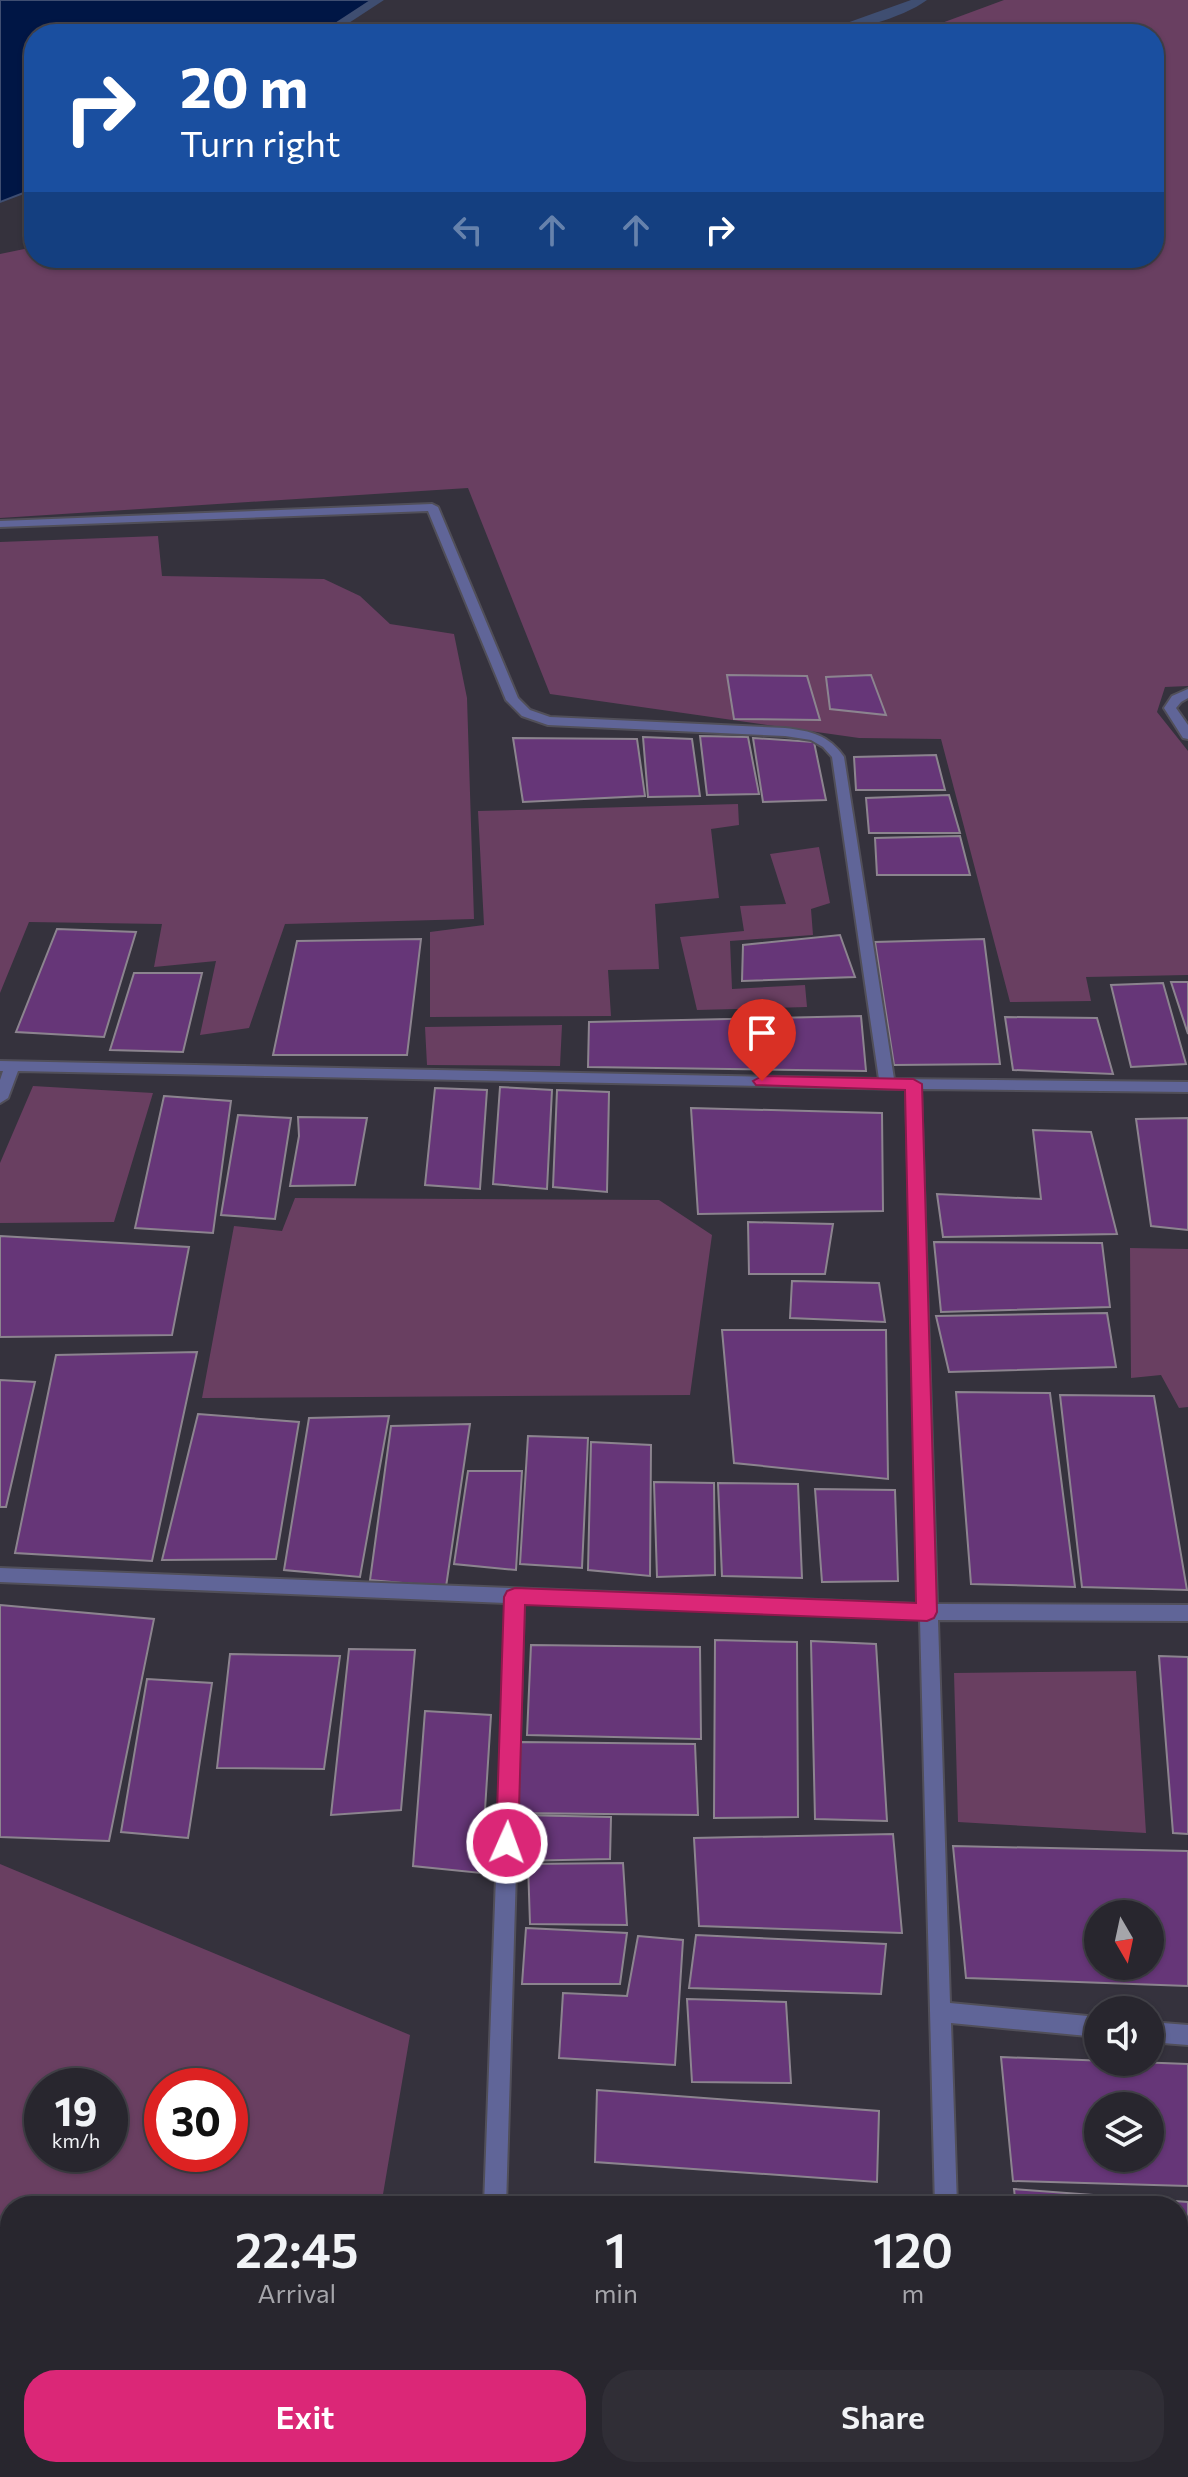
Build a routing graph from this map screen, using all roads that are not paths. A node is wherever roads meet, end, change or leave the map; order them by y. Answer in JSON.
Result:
{"nodes":[{"id":1,"x":0,"y":524,"type":"edge"},
{"id":2,"x":1188,"y":693,"type":"edge"},
{"id":3,"x":1188,"y":735,"type":"edge"},
{"id":4,"x":7,"y":1066,"type":"edge"},
{"id":5,"x":887,"y":1084,"type":"junction"},
{"id":6,"x":913,"y":1084,"type":"junction"},
{"id":7,"x":1188,"y":1087,"type":"edge"},
{"id":8,"x":0,"y":1098,"type":"edge"},
{"id":9,"x":0,"y":1575,"type":"edge"},
{"id":10,"x":515,"y":1597,"type":"junction"},
{"id":11,"x":927,"y":1612,"type":"junction"},
{"id":12,"x":1188,"y":1613,"type":"edge"},
{"id":13,"x":939,"y":2012,"type":"junction"},
{"id":14,"x":1084,"y":2026,"type":"edge"},
{"id":15,"x":1164,"y":2033,"type":"edge"},
{"id":16,"x":1188,"y":2035,"type":"edge"},
{"id":17,"x":495,"y":2196,"type":"edge"},
{"id":18,"x":946,"y":2196,"type":"edge"}],
"edges":[{"from":1,"to":5,"type":"street"},
{"from":2,"to":3,"type":"street"},
{"from":4,"to":5,"type":"street"},
{"from":4,"to":8,"type":"street"},
{"from":5,"to":6,"type":"street"},
{"from":6,"to":7,"type":"street"},
{"from":6,"to":11,"type":"street"},
{"from":9,"to":10,"type":"street"},
{"from":10,"to":11,"type":"street"},
{"from":10,"to":17,"type":"street"},
{"from":11,"to":12,"type":"street"},
{"from":11,"to":13,"type":"street"},
{"from":13,"to":14,"type":"street"},
{"from":13,"to":18,"type":"street"},
{"from":15,"to":16,"type":"street"}]}
